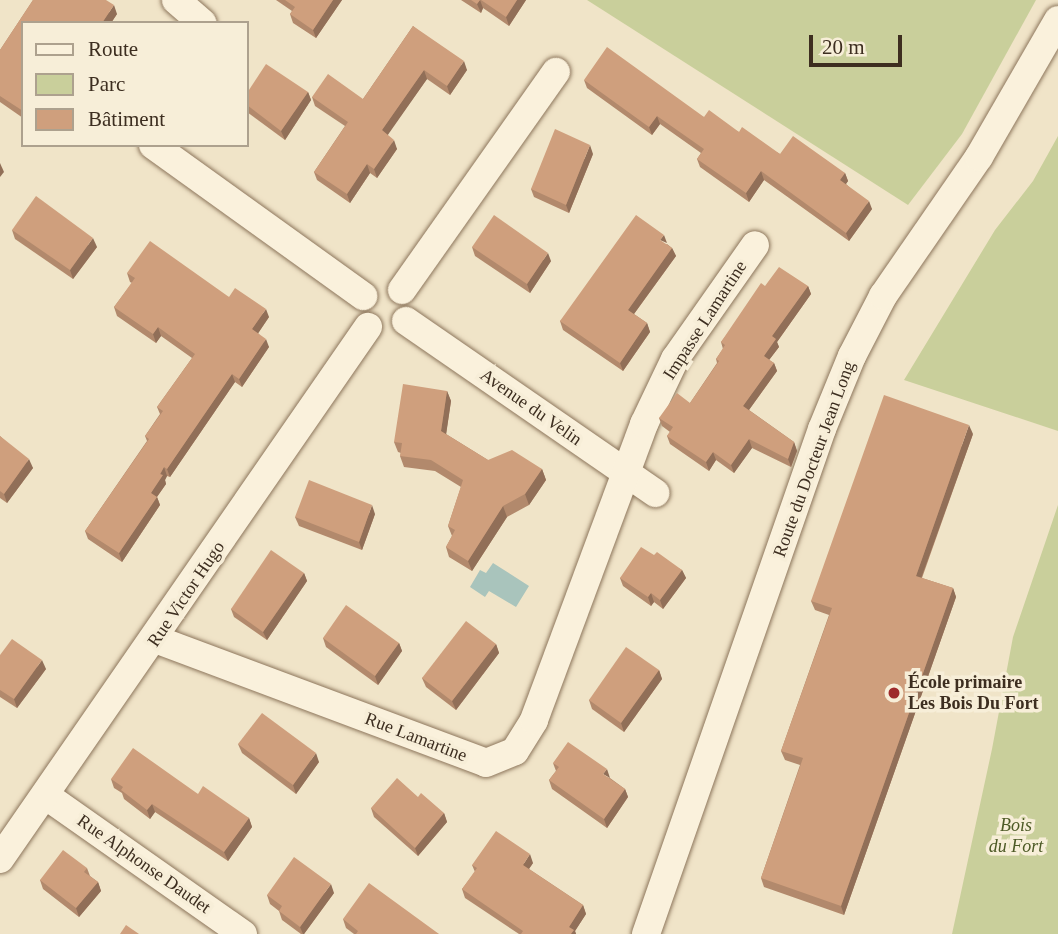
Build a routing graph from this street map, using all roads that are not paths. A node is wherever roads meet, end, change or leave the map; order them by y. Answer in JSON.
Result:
{"nodes":[{"id":1,"x":1058,"y":20,"type":"edge"},
{"id":2,"x":555,"y":72,"type":"dead end"},
{"id":3,"x":156,"y":147,"type":"edge"},
{"id":4,"x":755,"y":245,"type":"dead end"},
{"id":5,"x":402,"y":290,"type":"junction"},
{"id":6,"x":363,"y":296,"type":"junction"},
{"id":7,"x":406,"y":321,"type":"junction"},
{"id":8,"x":368,"y":327,"type":"junction"},
{"id":9,"x":626,"y":474,"type":"junction"},
{"id":10,"x":655,"y":493,"type":"dead end"},
{"id":11,"x":155,"y":639,"type":"junction"},
{"id":12,"x":45,"y":794,"type":"junction"},
{"id":13,"x":0,"y":859,"type":"edge"},
{"id":14,"x":243,"y":934,"type":"edge"},
{"id":15,"x":646,"y":934,"type":"edge"}],
"edges":[{"from":1,"to":15,"type":"street","name":"Route du Docteur Jean Long"},
{"from":2,"to":5,"type":"street"},
{"from":3,"to":6,"type":"street"},
{"from":4,"to":9,"type":"street","name":"Impasse Lamartine"},
{"from":5,"to":6,"type":"street"},
{"from":5,"to":7,"type":"street"},
{"from":6,"to":8,"type":"street"},
{"from":7,"to":8,"type":"street"},
{"from":7,"to":9,"type":"street","name":"Avenue du Velin"},
{"from":8,"to":11,"type":"street","name":"Rue Victor Hugo"},
{"from":9,"to":10,"type":"street","name":"Avenue du Velin"},
{"from":9,"to":11,"type":"street","name":"Rue Lamartine"},
{"from":11,"to":12,"type":"street","name":"Rue Victor Hugo"},
{"from":12,"to":13,"type":"street","name":"Rue Victor Hugo"},
{"from":12,"to":14,"type":"street","name":"Rue Alphonse Daudet"}]}
